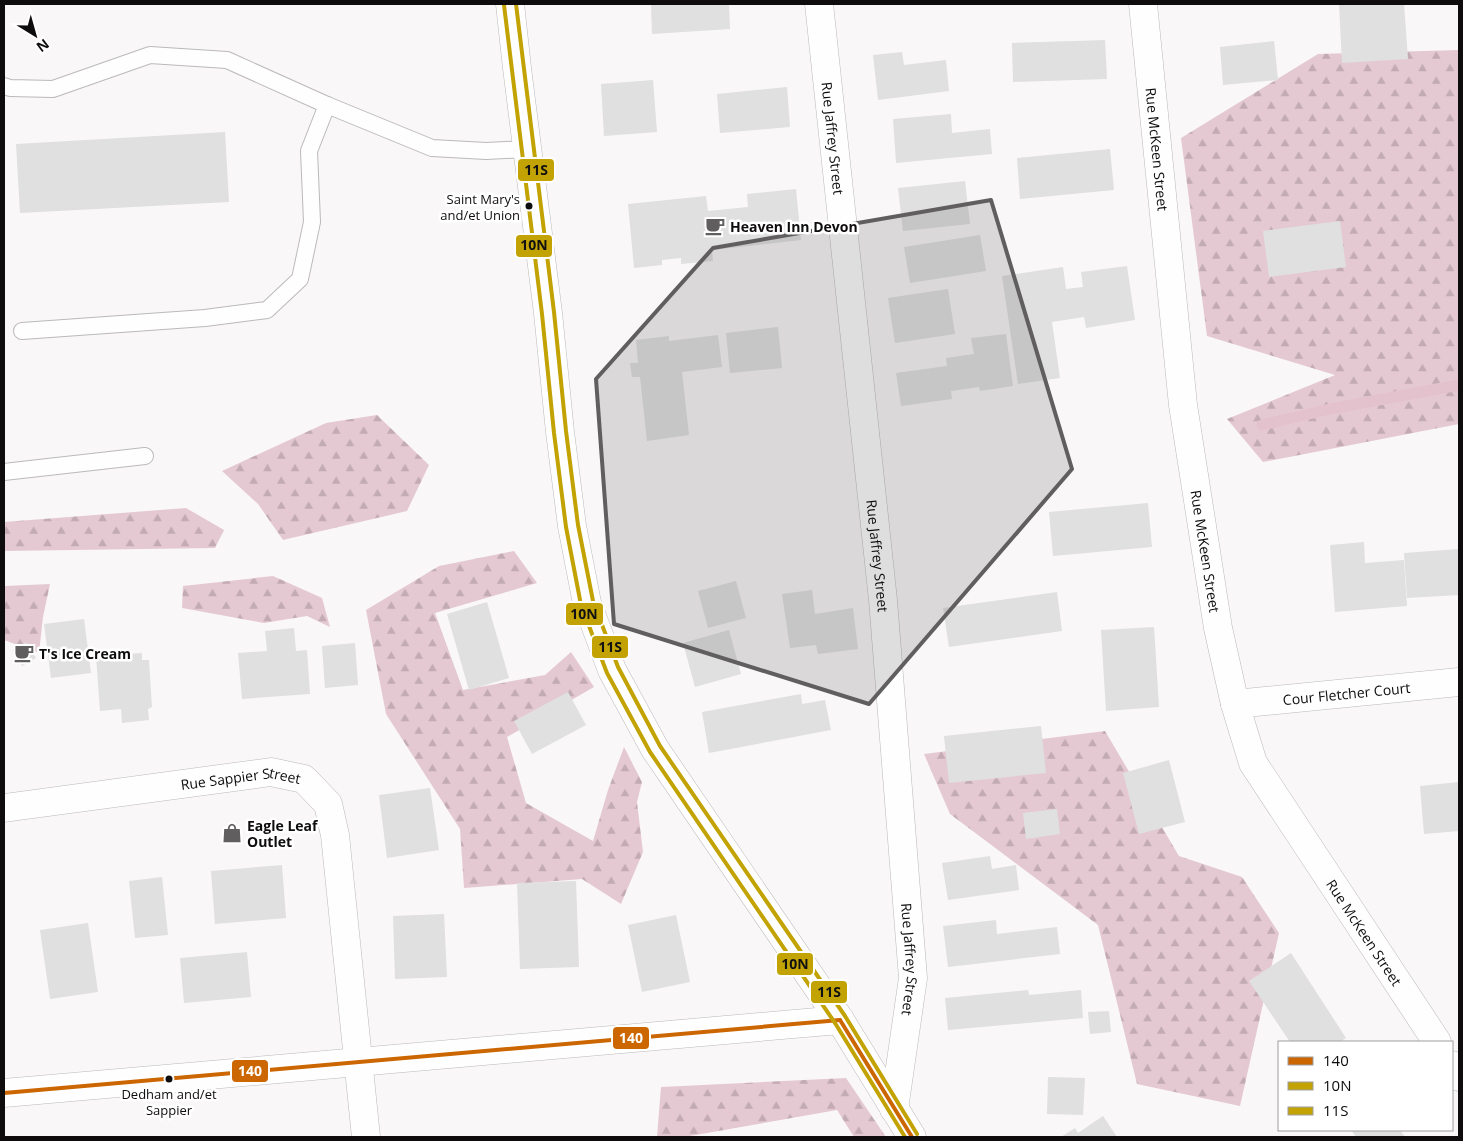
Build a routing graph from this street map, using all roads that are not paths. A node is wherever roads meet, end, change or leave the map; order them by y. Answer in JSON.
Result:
{"nodes":[{"id":1,"x":495,"y":4,"type":"edge"},
{"id":2,"x":510,"y":4,"type":"edge"},
{"id":3,"x":819,"y":4,"type":"edge"},
{"id":4,"x":1143,"y":4,"type":"edge"},
{"id":5,"x":516,"y":68,"type":"junction"},
{"id":6,"x":4,"y":86,"type":"edge"},
{"id":7,"x":327,"y":105,"type":"junction"},
{"id":8,"x":527,"y":149,"type":"junction"},
{"id":9,"x":22,"y":331,"type":"dead end"},
{"id":10,"x":145,"y":456,"type":"dead end"},
{"id":11,"x":4,"y":472,"type":"edge"},
{"id":12,"x":1459,"y":682,"type":"edge"},
{"id":13,"x":1235,"y":704,"type":"junction"},
{"id":14,"x":4,"y":808,"type":"edge"},
{"id":15,"x":840,"y":1020,"type":"junction"},
{"id":16,"x":1436,"y":1041,"type":"edge"},
{"id":17,"x":358,"y":1062,"type":"junction"},
{"id":18,"x":4,"y":1093,"type":"edge"},
{"id":19,"x":894,"y":1109,"type":"junction"},
{"id":20,"x":366,"y":1137,"type":"edge"},
{"id":21,"x":912,"y":1137,"type":"edge"}],
"edges":[{"from":1,"to":5,"type":"street"},
{"from":2,"to":5,"type":"street"},
{"from":3,"to":19,"type":"street","name":"Rue Jaffrey Street"},
{"from":4,"to":13,"type":"street","name":"Rue McKeen Street"},
{"from":5,"to":8,"type":"street"},
{"from":6,"to":7,"type":"lane"},
{"from":7,"to":8,"type":"lane"},
{"from":7,"to":9,"type":"lane"},
{"from":8,"to":15,"type":"street"},
{"from":10,"to":11,"type":"lane"},
{"from":12,"to":13,"type":"street","name":"Cour Fletcher Court"},
{"from":13,"to":16,"type":"street","name":"Rue McKeen Street"},
{"from":14,"to":17,"type":"street","name":"Rue Sappier Street"},
{"from":15,"to":17,"type":"street"},
{"from":15,"to":19,"type":"street"},
{"from":17,"to":18,"type":"street"},
{"from":17,"to":20,"type":"street","name":"Rue Sappier Street"},
{"from":19,"to":21,"type":"street"}]}
